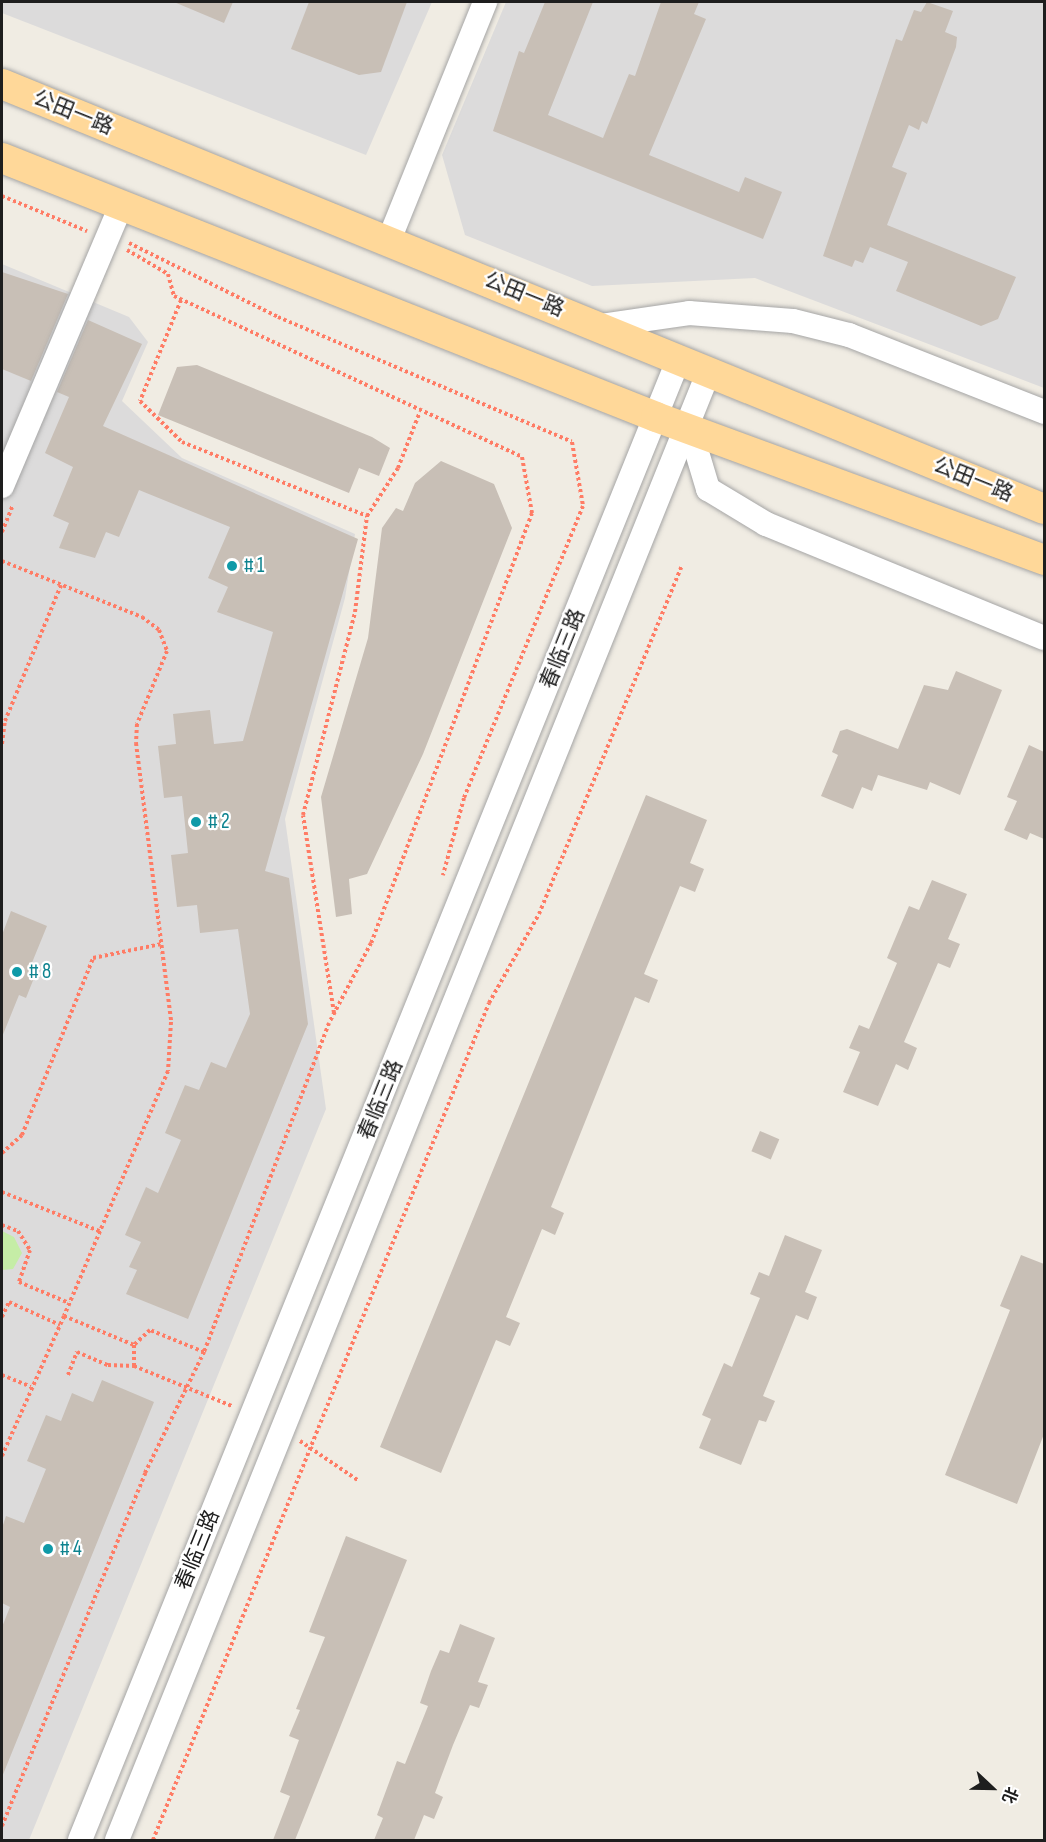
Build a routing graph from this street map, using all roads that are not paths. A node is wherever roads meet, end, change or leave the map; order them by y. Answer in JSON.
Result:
{"nodes":[{"id":1,"x":485,"y":2,"type":"edge"},
{"id":2,"x":2,"y":84,"type":"edge"},
{"id":3,"x":2,"y":158,"type":"edge"},
{"id":4,"x":116,"y":226,"type":"junction"},
{"id":5,"x":388,"y":240,"type":"junction"},
{"id":6,"x":600,"y":326,"type":"junction"},
{"id":7,"x":679,"y":358,"type":"junction"},
{"id":8,"x":709,"y":371,"type":"junction"},
{"id":9,"x":1044,"y":412,"type":"edge"},
{"id":10,"x":657,"y":417,"type":"junction"},
{"id":11,"x":690,"y":429,"type":"junction"},
{"id":12,"x":9,"y":491,"type":"edge"},
{"id":13,"x":1044,"y":509,"type":"edge"},
{"id":14,"x":1044,"y":560,"type":"edge"},
{"id":15,"x":1044,"y":638,"type":"edge"},
{"id":16,"x":80,"y":1840,"type":"edge"},
{"id":17,"x":117,"y":1840,"type":"edge"}],
"edges":[{"from":1,"to":5,"type":"street"},
{"from":2,"to":5,"type":"main road","name":"公田一路"},
{"from":3,"to":4,"type":"main road"},
{"from":4,"to":10,"type":"main road"},
{"from":4,"to":12,"type":"street"},
{"from":5,"to":6,"type":"main road","name":"公田一路"},
{"from":6,"to":7,"type":"main road","name":"公田一路"},
{"from":6,"to":9,"type":"street"},
{"from":7,"to":8,"type":"main road","name":"公田一路"},
{"from":7,"to":10,"type":"street","name":"春临三路"},
{"from":8,"to":11,"type":"street","name":"春临三路"},
{"from":8,"to":13,"type":"main road","name":"公田一路"},
{"from":10,"to":11,"type":"main road"},
{"from":10,"to":16,"type":"street","name":"春临三路"},
{"from":11,"to":14,"type":"main road"},
{"from":11,"to":15,"type":"street"},
{"from":11,"to":17,"type":"street","name":"春临三路"}]}
